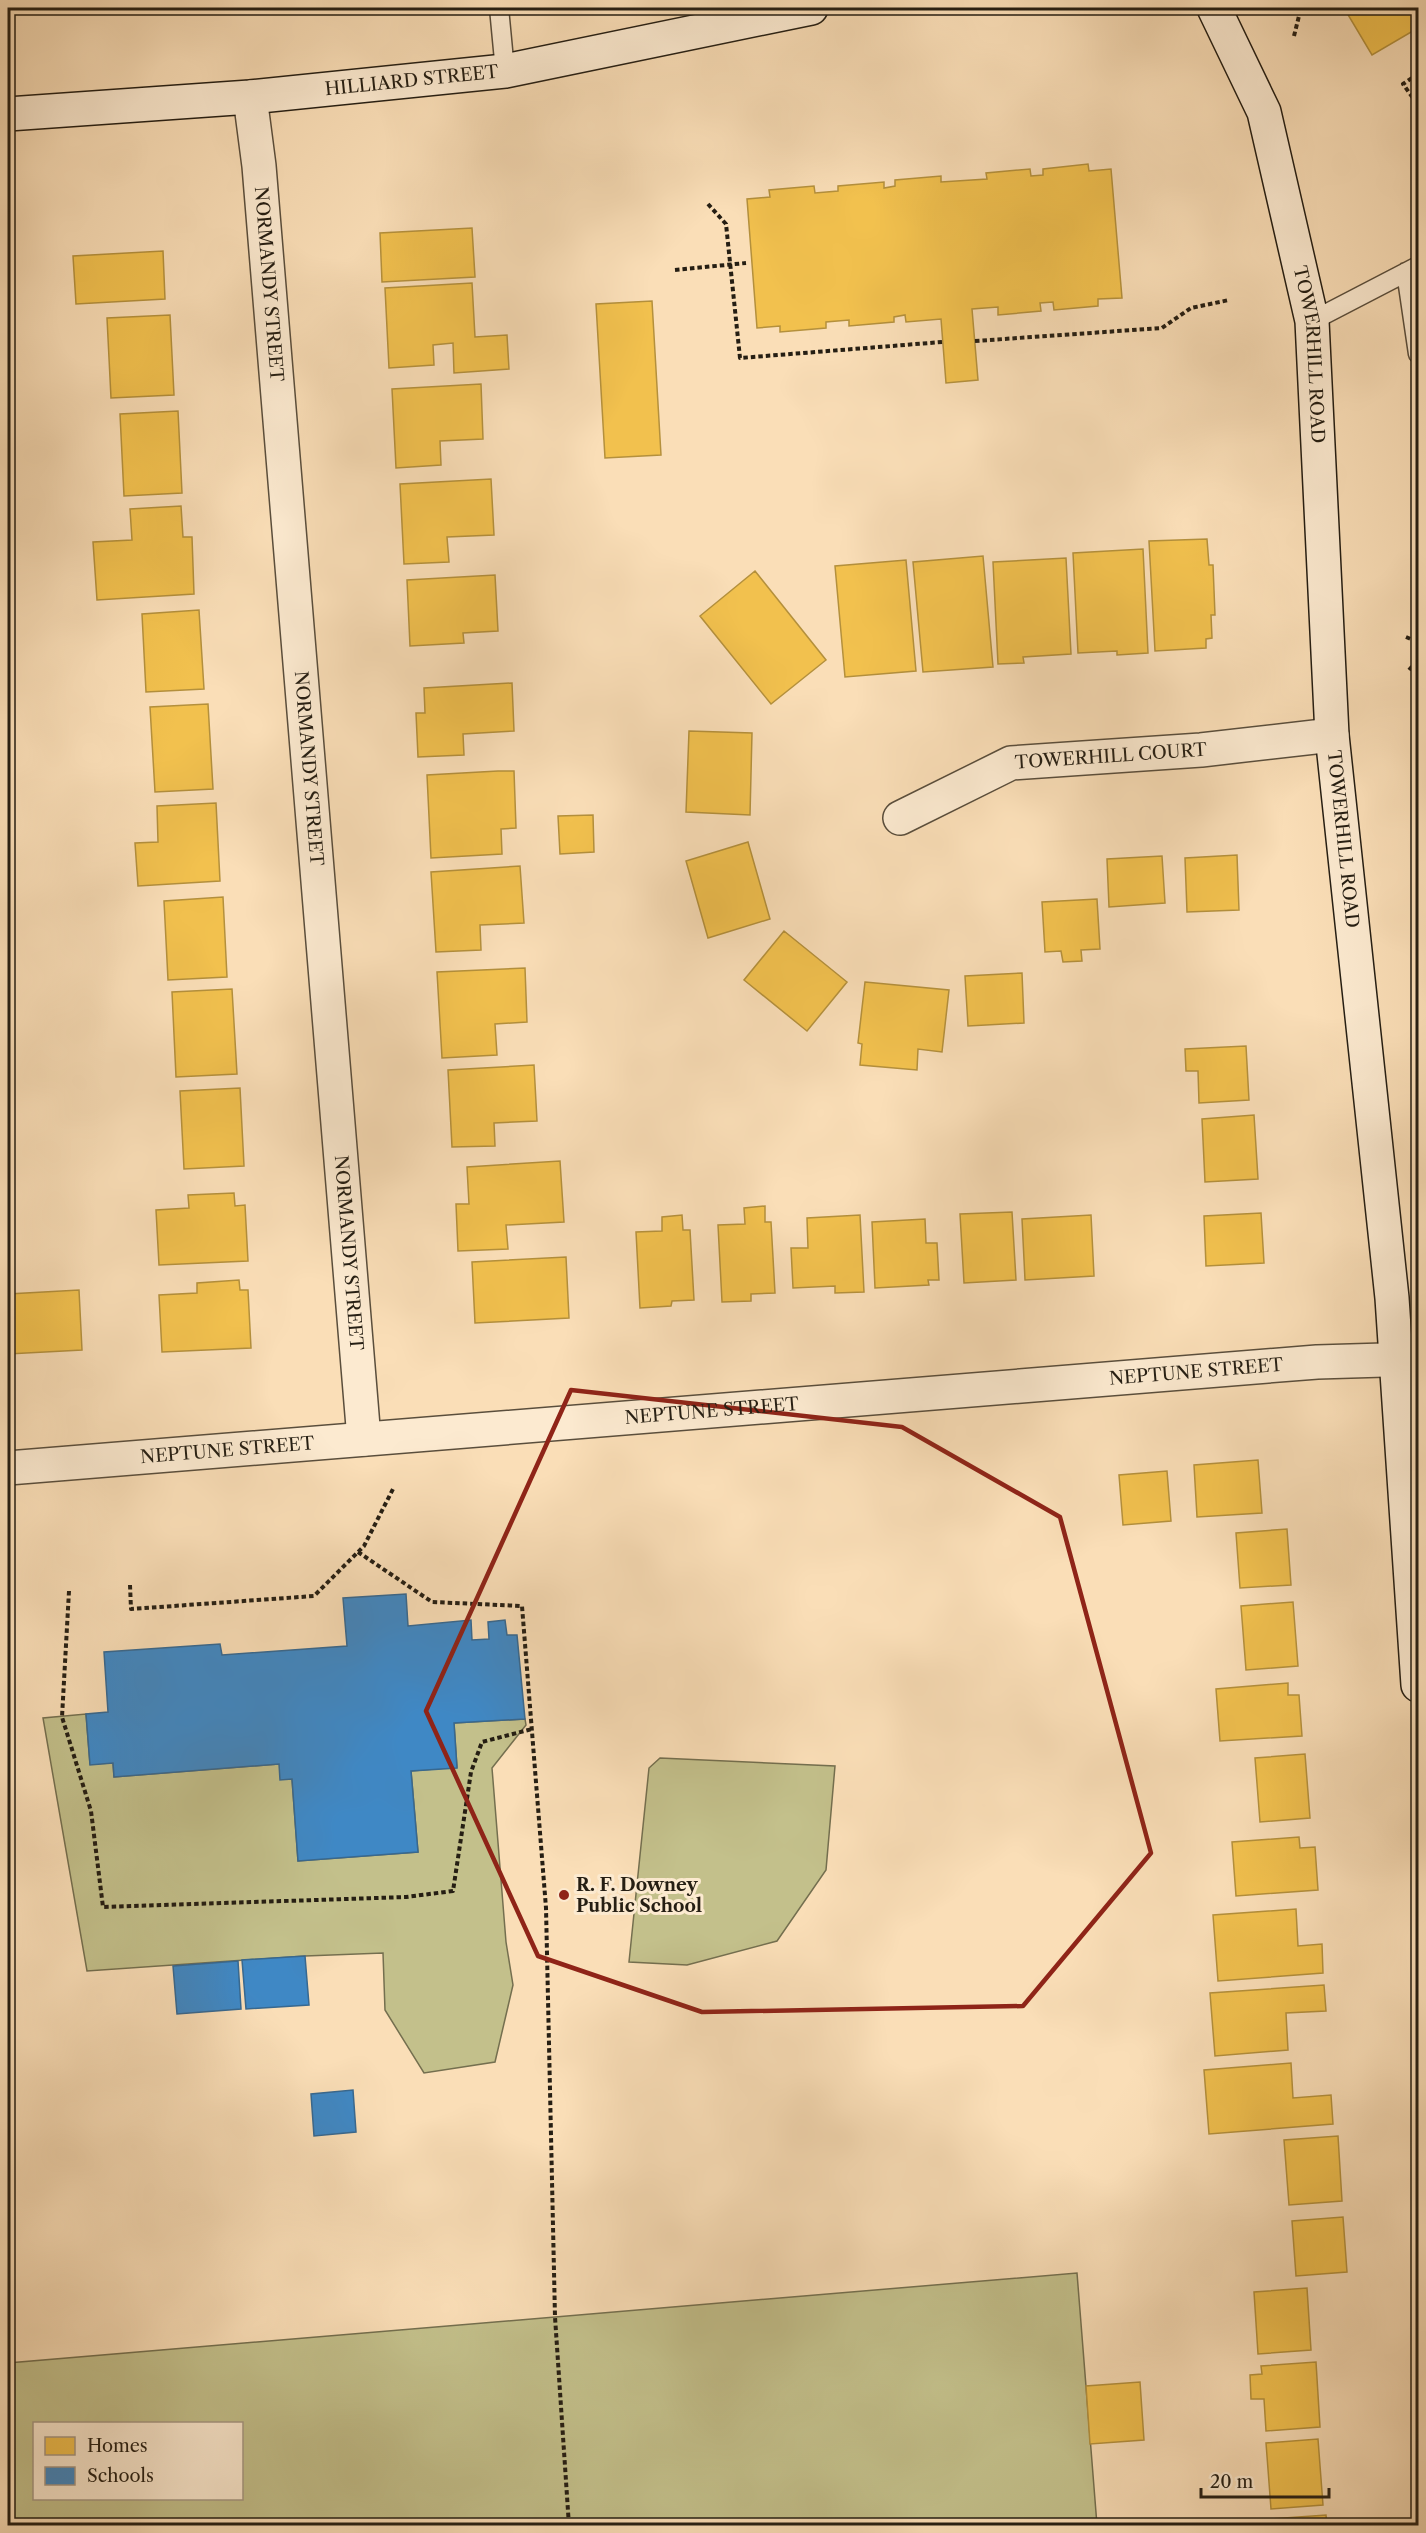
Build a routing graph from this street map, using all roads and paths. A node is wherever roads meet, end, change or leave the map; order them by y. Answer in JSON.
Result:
{"nodes":[{"id":1,"x":499,"y":8,"type":"edge"},
{"id":2,"x":811,"y":8,"type":"edge"},
{"id":3,"x":1214,"y":8,"type":"edge"},
{"id":4,"x":1301,"y":8,"type":"edge"},
{"id":5,"x":1294,"y":36,"type":"dead end"},
{"id":6,"x":505,"y":71,"type":"junction"},
{"id":7,"x":1419,"y":74,"type":"edge"},
{"id":8,"x":250,"y":97,"type":"junction"},
{"id":9,"x":1419,"y":105,"type":"edge"},
{"id":10,"x":8,"y":114,"type":"edge"},
{"id":11,"x":708,"y":204,"type":"dead end"},
{"id":12,"x":732,"y":263,"type":"junction"},
{"id":13,"x":746,"y":263,"type":"dead end"},
{"id":14,"x":1412,"y":269,"type":"edge"},
{"id":15,"x":675,"y":270,"type":"dead end"},
{"id":16,"x":1229,"y":300,"type":"dead end"},
{"id":17,"x":1312,"y":321,"type":"junction"},
{"id":18,"x":975,"y":341,"type":"dead end"},
{"id":19,"x":942,"y":342,"type":"dead end"},
{"id":20,"x":1419,"y":354,"type":"edge"},
{"id":21,"x":1406,"y":637,"type":"dead end"},
{"id":22,"x":1419,"y":642,"type":"edge"},
{"id":23,"x":1419,"y":660,"type":"edge"},
{"id":24,"x":1409,"y":670,"type":"dead end"},
{"id":25,"x":1332,"y":735,"type":"junction"},
{"id":26,"x":900,"y":818,"type":"dead end"},
{"id":27,"x":1408,"y":1360,"type":"edge"},
{"id":28,"x":364,"y":1439,"type":"junction"},
{"id":29,"x":8,"y":1467,"type":"edge"},
{"id":30,"x":394,"y":1487,"type":"dead end"},
{"id":31,"x":358,"y":1552,"type":"junction"},
{"id":32,"x":130,"y":1585,"type":"dead end"},
{"id":33,"x":69,"y":1591,"type":"dead end"},
{"id":34,"x":1419,"y":1684,"type":"edge"},
{"id":35,"x":532,"y":1729,"type":"junction"},
{"id":36,"x":569,"y":2526,"type":"edge"}],
"edges":[{"from":1,"to":6,"type":"lane"},
{"from":2,"to":6,"type":"street","name":"HILLIARD STREET"},
{"from":3,"to":17,"type":"street","name":"TOWERHILL ROAD"},
{"from":4,"to":5,"type":"path"},
{"from":6,"to":8,"type":"street","name":"HILLIARD STREET"},
{"from":7,"to":9,"type":"path"},
{"from":8,"to":10,"type":"street","name":"HILLIARD STREET"},
{"from":8,"to":28,"type":"street","name":"NORMANDY STREET"},
{"from":11,"to":12,"type":"path"},
{"from":12,"to":13,"type":"path"},
{"from":12,"to":15,"type":"path"},
{"from":12,"to":19,"type":"path"},
{"from":14,"to":17,"type":"lane"},
{"from":14,"to":20,"type":"lane"},
{"from":16,"to":18,"type":"path"},
{"from":17,"to":25,"type":"street","name":"TOWERHILL ROAD"},
{"from":21,"to":22,"type":"path"},
{"from":23,"to":24,"type":"path"},
{"from":25,"to":26,"type":"street","name":"TOWERHILL COURT"},
{"from":25,"to":27,"type":"street","name":"TOWERHILL ROAD"},
{"from":27,"to":28,"type":"street","name":"NEPTUNE STREET"},
{"from":27,"to":34,"type":"street","name":"TOWERHILL ROAD"},
{"from":28,"to":29,"type":"street","name":"NEPTUNE STREET"},
{"from":30,"to":31,"type":"path"},
{"from":31,"to":32,"type":"path"},
{"from":31,"to":35,"type":"path"},
{"from":33,"to":35,"type":"path"},
{"from":35,"to":36,"type":"path"}]}
